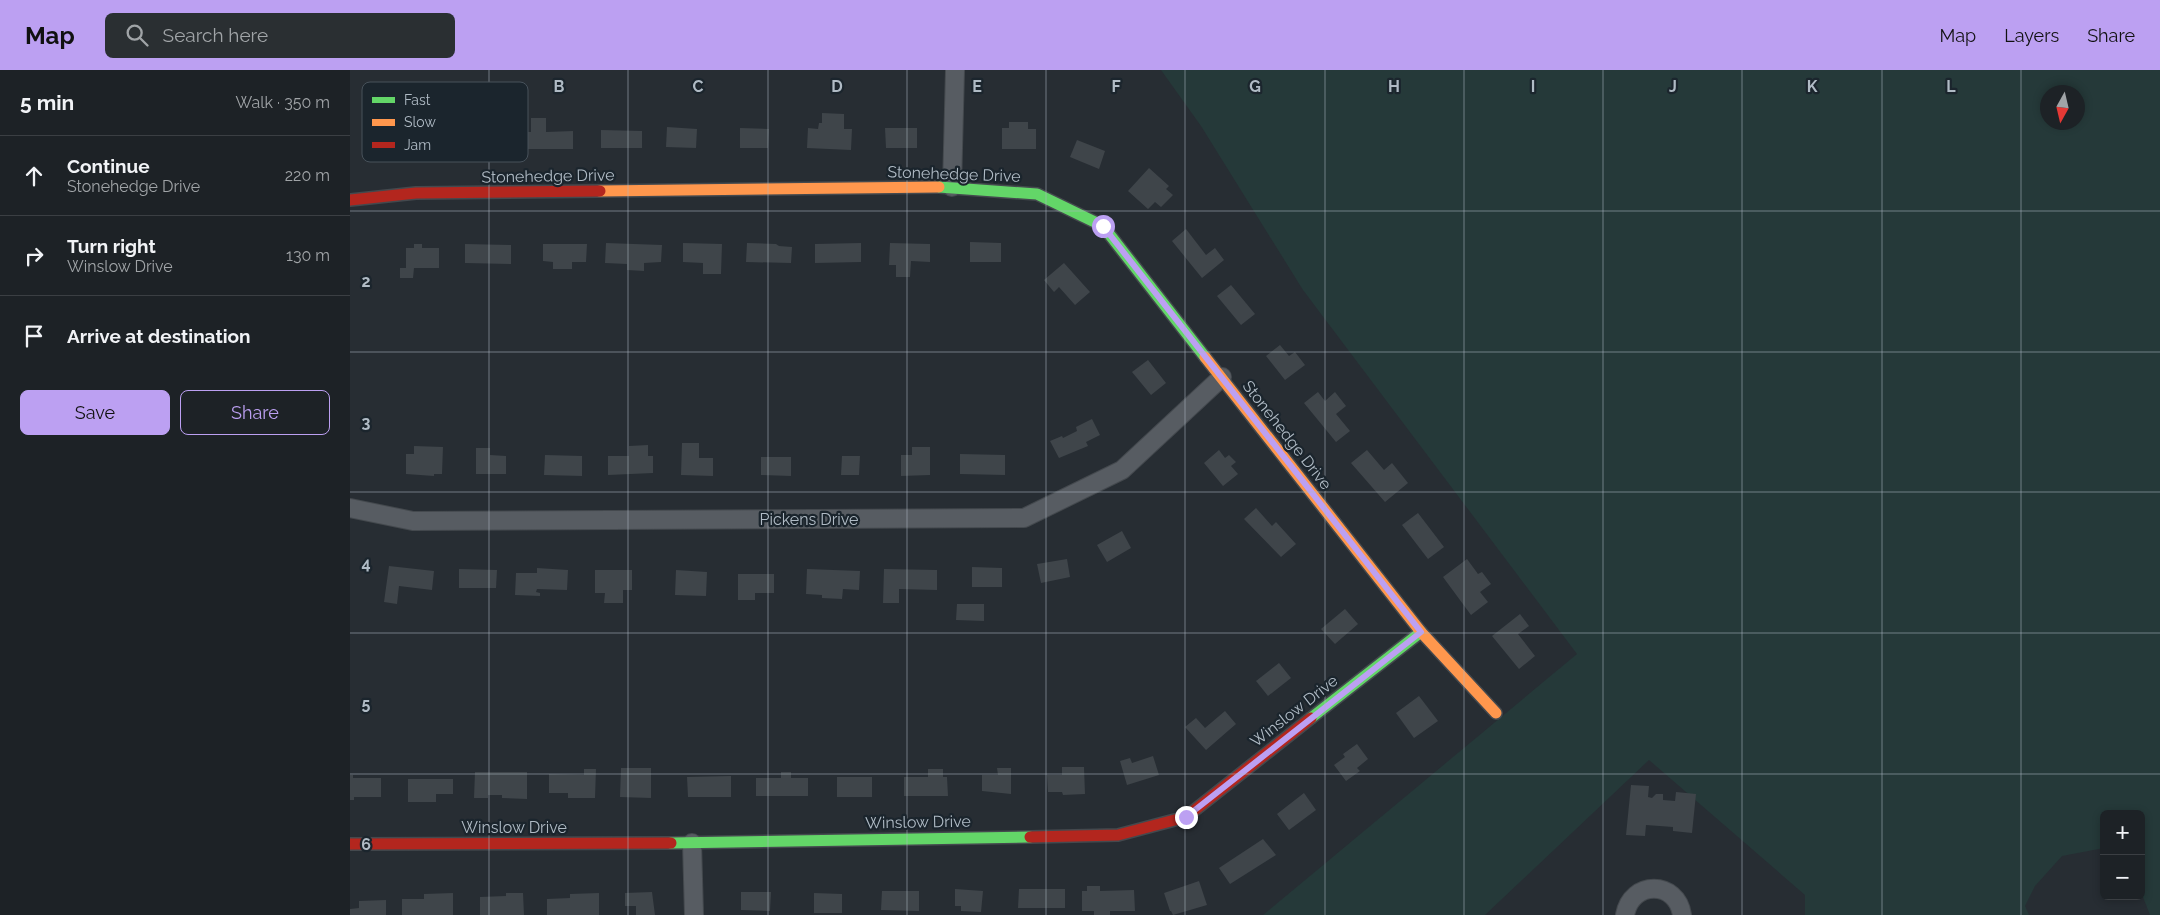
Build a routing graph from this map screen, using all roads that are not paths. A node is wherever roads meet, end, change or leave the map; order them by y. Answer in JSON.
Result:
{"nodes":[{"id":1,"x":955,"y":70,"type":"edge"},
{"id":2,"x":952,"y":187,"type":"junction"},
{"id":3,"x":350,"y":200,"type":"edge"},
{"id":4,"x":1222,"y":378,"type":"junction"},
{"id":5,"x":350,"y":508,"type":"edge"},
{"id":6,"x":1421,"y":632,"type":"junction"},
{"id":7,"x":1496,"y":713,"type":"dead end"},
{"id":8,"x":692,"y":843,"type":"junction"},
{"id":9,"x":350,"y":844,"type":"edge"},
{"id":10,"x":694,"y":915,"type":"edge"},
{"id":11,"x":1626,"y":915,"type":"edge"},
{"id":12,"x":1682,"y":915,"type":"edge"}],
"edges":[{"from":1,"to":2,"type":"street"},
{"from":2,"to":3,"type":"street","name":"Stonehedge Drive"},
{"from":2,"to":4,"type":"street","name":"Stonehedge Drive"},
{"from":4,"to":5,"type":"street","name":"Pickens Drive"},
{"from":4,"to":6,"type":"street","name":"Stonehedge Drive"},
{"from":6,"to":7,"type":"street","name":"Stonehedge Drive"},
{"from":6,"to":8,"type":"street","name":"Winslow Drive"},
{"from":8,"to":9,"type":"street","name":"Winslow Drive"},
{"from":8,"to":10,"type":"street"},
{"from":11,"to":12,"type":"street"}]}
